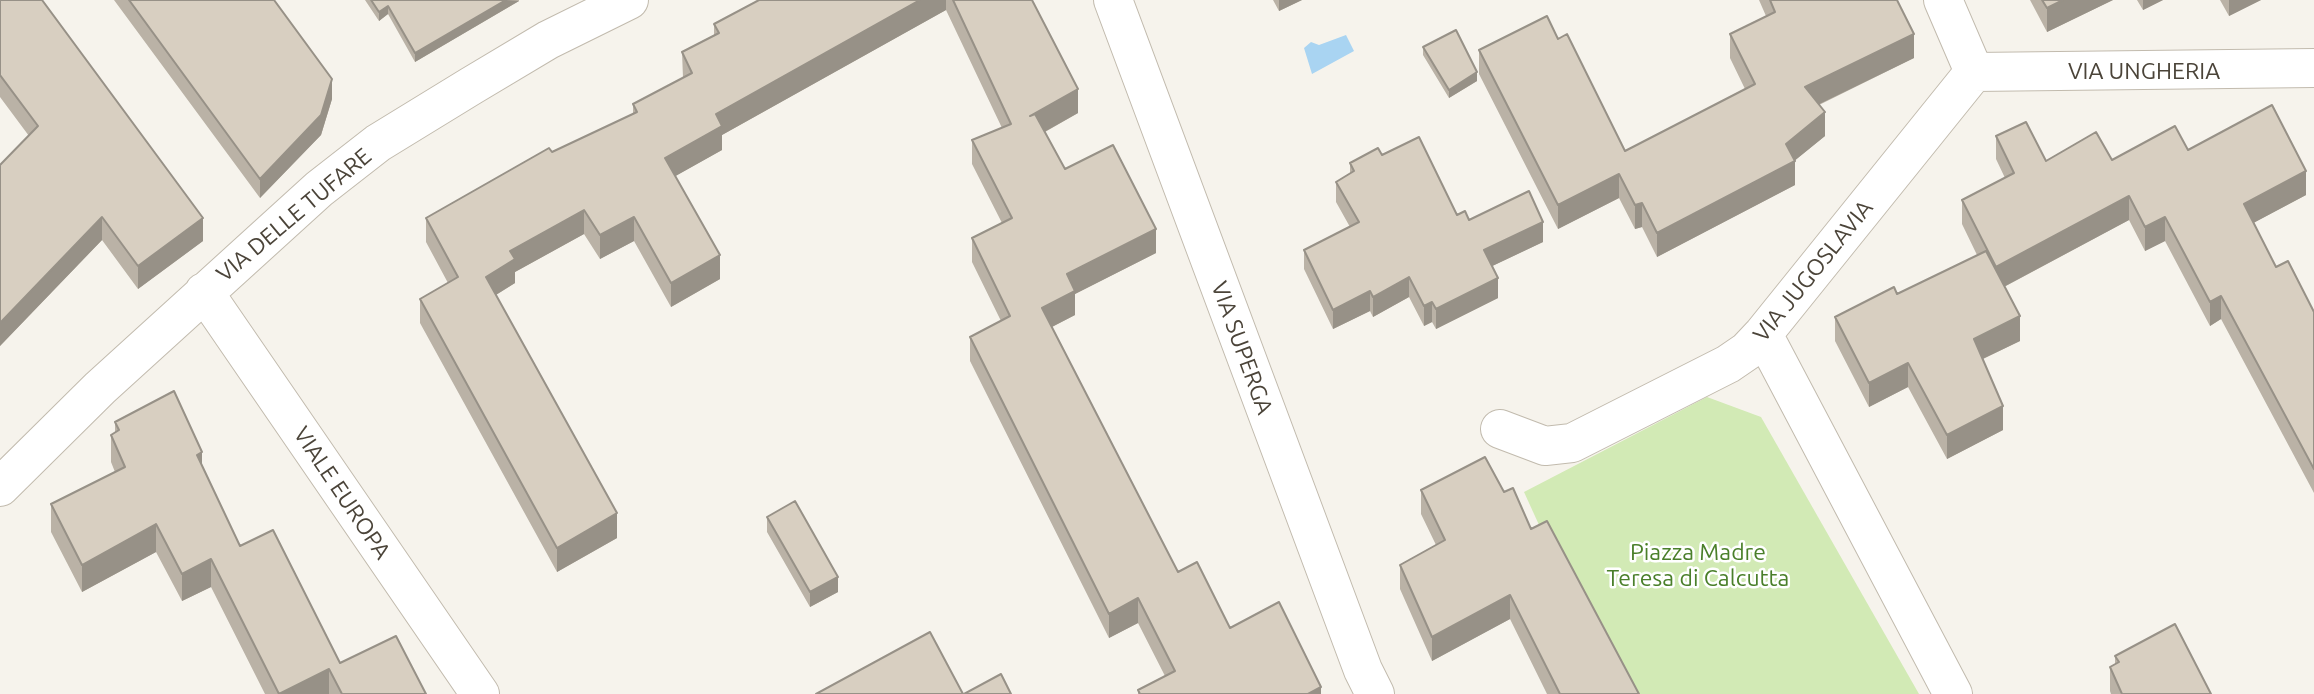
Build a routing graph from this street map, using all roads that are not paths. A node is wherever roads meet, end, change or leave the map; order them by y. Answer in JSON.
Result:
{"nodes":[{"id":1,"x":629,"y":0,"type":"edge"},
{"id":2,"x":1113,"y":0,"type":"edge"},
{"id":3,"x":1943,"y":0,"type":"edge"},
{"id":4,"x":2314,"y":68,"type":"edge"},
{"id":5,"x":1974,"y":72,"type":"junction"},
{"id":6,"x":204,"y":292,"type":"junction"},
{"id":7,"x":1763,"y":334,"type":"junction"},
{"id":8,"x":1500,"y":429,"type":"dead end"},
{"id":9,"x":0,"y":487,"type":"edge"},
{"id":10,"x":480,"y":694,"type":"edge"},
{"id":11,"x":1375,"y":694,"type":"edge"},
{"id":12,"x":1953,"y":694,"type":"edge"}],
"edges":[{"from":1,"to":6,"type":"street","name":"VIA DELLE TUFARE"},
{"from":2,"to":11,"type":"street","name":"VIA SUPERGA"},
{"from":3,"to":5,"type":"street"},
{"from":4,"to":5,"type":"street","name":"VIA UNGHERIA"},
{"from":5,"to":7,"type":"street","name":"VIA JUGOSLAVIA"},
{"from":6,"to":9,"type":"street","name":"VIA DELLE TUFARE"},
{"from":6,"to":10,"type":"street","name":"VIALE EUROPA"},
{"from":7,"to":8,"type":"street","name":"VIA JUGOSLAVIA"},
{"from":7,"to":12,"type":"street"}]}
